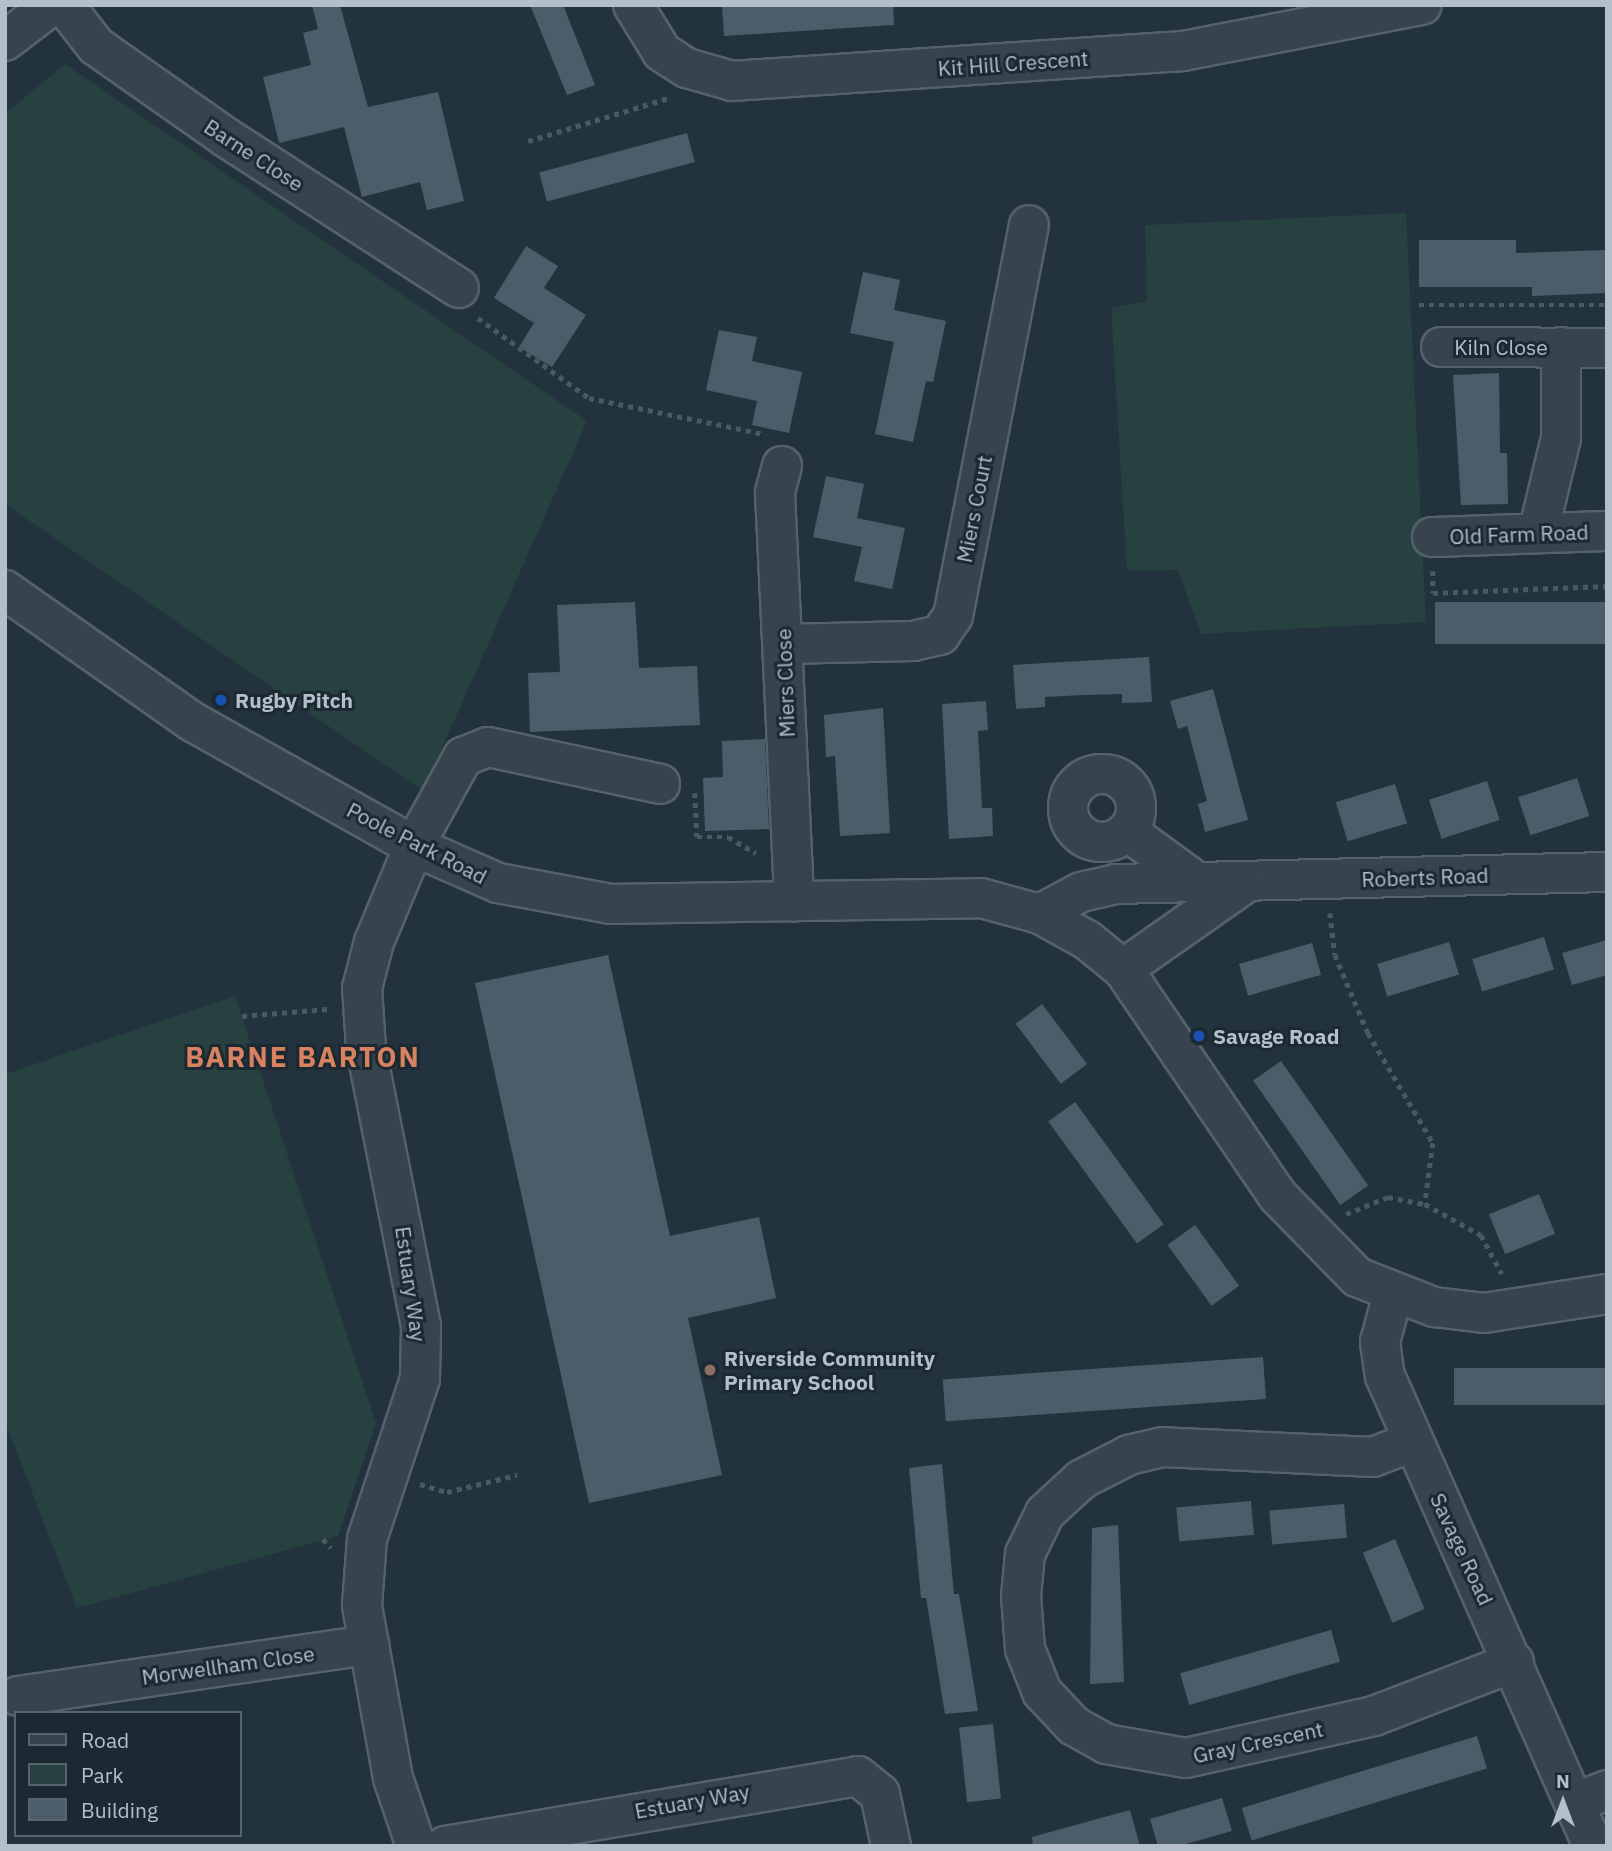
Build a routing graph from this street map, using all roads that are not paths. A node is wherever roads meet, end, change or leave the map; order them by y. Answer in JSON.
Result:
{"nodes":[{"id":1,"x":52,"y":5,"type":"edge"},
{"id":2,"x":64,"y":5,"type":"edge"},
{"id":3,"x":633,"y":5,"type":"edge"},
{"id":4,"x":1422,"y":5,"type":"edge"},
{"id":5,"x":5,"y":41,"type":"edge"},
{"id":6,"x":1029,"y":225,"type":"dead end"},
{"id":7,"x":458,"y":288,"type":"road end"},
{"id":8,"x":1441,"y":346,"type":"dead end"},
{"id":9,"x":1561,"y":347,"type":"junction"},
{"id":10,"x":1607,"y":348,"type":"edge"},
{"id":11,"x":782,"y":466,"type":"road end"},
{"id":12,"x":1607,"y":531,"type":"edge"},
{"id":13,"x":1538,"y":533,"type":"junction"},
{"id":14,"x":1432,"y":537,"type":"road end"},
{"id":15,"x":5,"y":590,"type":"edge"},
{"id":16,"x":784,"y":643,"type":"junction"},
{"id":17,"x":660,"y":784,"type":"road end"},
{"id":18,"x":1127,"y":831,"type":"dead end"},
{"id":19,"x":414,"y":846,"type":"junction"},
{"id":20,"x":1607,"y":872,"type":"edge"},
{"id":21,"x":1194,"y":880,"type":"junction"},
{"id":22,"x":1244,"y":884,"type":"junction"},
{"id":23,"x":794,"y":888,"type":"junction"},
{"id":24,"x":1040,"y":914,"type":"junction"},
{"id":25,"x":1123,"y":969,"type":"junction"},
{"id":26,"x":1393,"y":1294,"type":"junction"},
{"id":27,"x":1607,"y":1294,"type":"edge"},
{"id":28,"x":1412,"y":1442,"type":"junction"},
{"id":29,"x":369,"y":1645,"type":"junction"},
{"id":30,"x":1514,"y":1662,"type":"junction"},
{"id":31,"x":19,"y":1696,"type":"dead end"},
{"id":32,"x":88,"y":1699,"type":"edge"},
{"id":33,"x":1591,"y":1797,"type":"edge"},
{"id":34,"x":416,"y":1846,"type":"edge"},
{"id":35,"x":445,"y":1846,"type":"edge"},
{"id":36,"x":891,"y":1846,"type":"edge"},
{"id":37,"x":1593,"y":1846,"type":"edge"}],
"edges":[{"from":1,"to":5,"type":"street"},
{"from":2,"to":7,"type":"street","name":"Barne Close"},
{"from":3,"to":4,"type":"street","name":"Kit Hill Crescent"},
{"from":6,"to":16,"type":"street","name":"Miers Court"},
{"from":8,"to":9,"type":"street","name":"Kiln Close"},
{"from":9,"to":10,"type":"street","name":"Kiln Close"},
{"from":9,"to":13,"type":"street","name":"Kiln Close"},
{"from":11,"to":16,"type":"street","name":"Miers Close"},
{"from":12,"to":13,"type":"street","name":"Old Farm Road"},
{"from":13,"to":14,"type":"street","name":"Old Farm Road"},
{"from":15,"to":19,"type":"street","name":"Poole Park Road"},
{"from":16,"to":23,"type":"street","name":"Miers Close"},
{"from":17,"to":19,"type":"street","name":"Estuary Way"},
{"from":18,"to":21,"type":"street"},
{"from":19,"to":23,"type":"street","name":"Poole Park Road"},
{"from":19,"to":29,"type":"street","name":"Estuary Way"},
{"from":20,"to":22,"type":"street","name":"Roberts Road"},
{"from":21,"to":22,"type":"street","name":"Roberts Road"},
{"from":21,"to":24,"type":"street","name":"Roberts Road"},
{"from":22,"to":25,"type":"street"},
{"from":23,"to":24,"type":"street","name":"Poole Park Road"},
{"from":24,"to":25,"type":"street","name":"Poole Park Road"},
{"from":25,"to":26,"type":"street"},
{"from":26,"to":27,"type":"street"},
{"from":26,"to":28,"type":"street","name":"Savage Road"},
{"from":28,"to":30,"type":"street","name":"Savage Road"},
{"from":28,"to":30,"type":"street","name":"Gray Crescent"},
{"from":29,"to":32,"type":"street","name":"Morwellham Close"},
{"from":29,"to":34,"type":"street","name":"Estuary Way"},
{"from":30,"to":33,"type":"street","name":"Savage Road"},
{"from":31,"to":32,"type":"street","name":"Morwellham Close"},
{"from":33,"to":37,"type":"street","name":"Savage Road"},
{"from":35,"to":36,"type":"street","name":"Estuary Way"}]}
